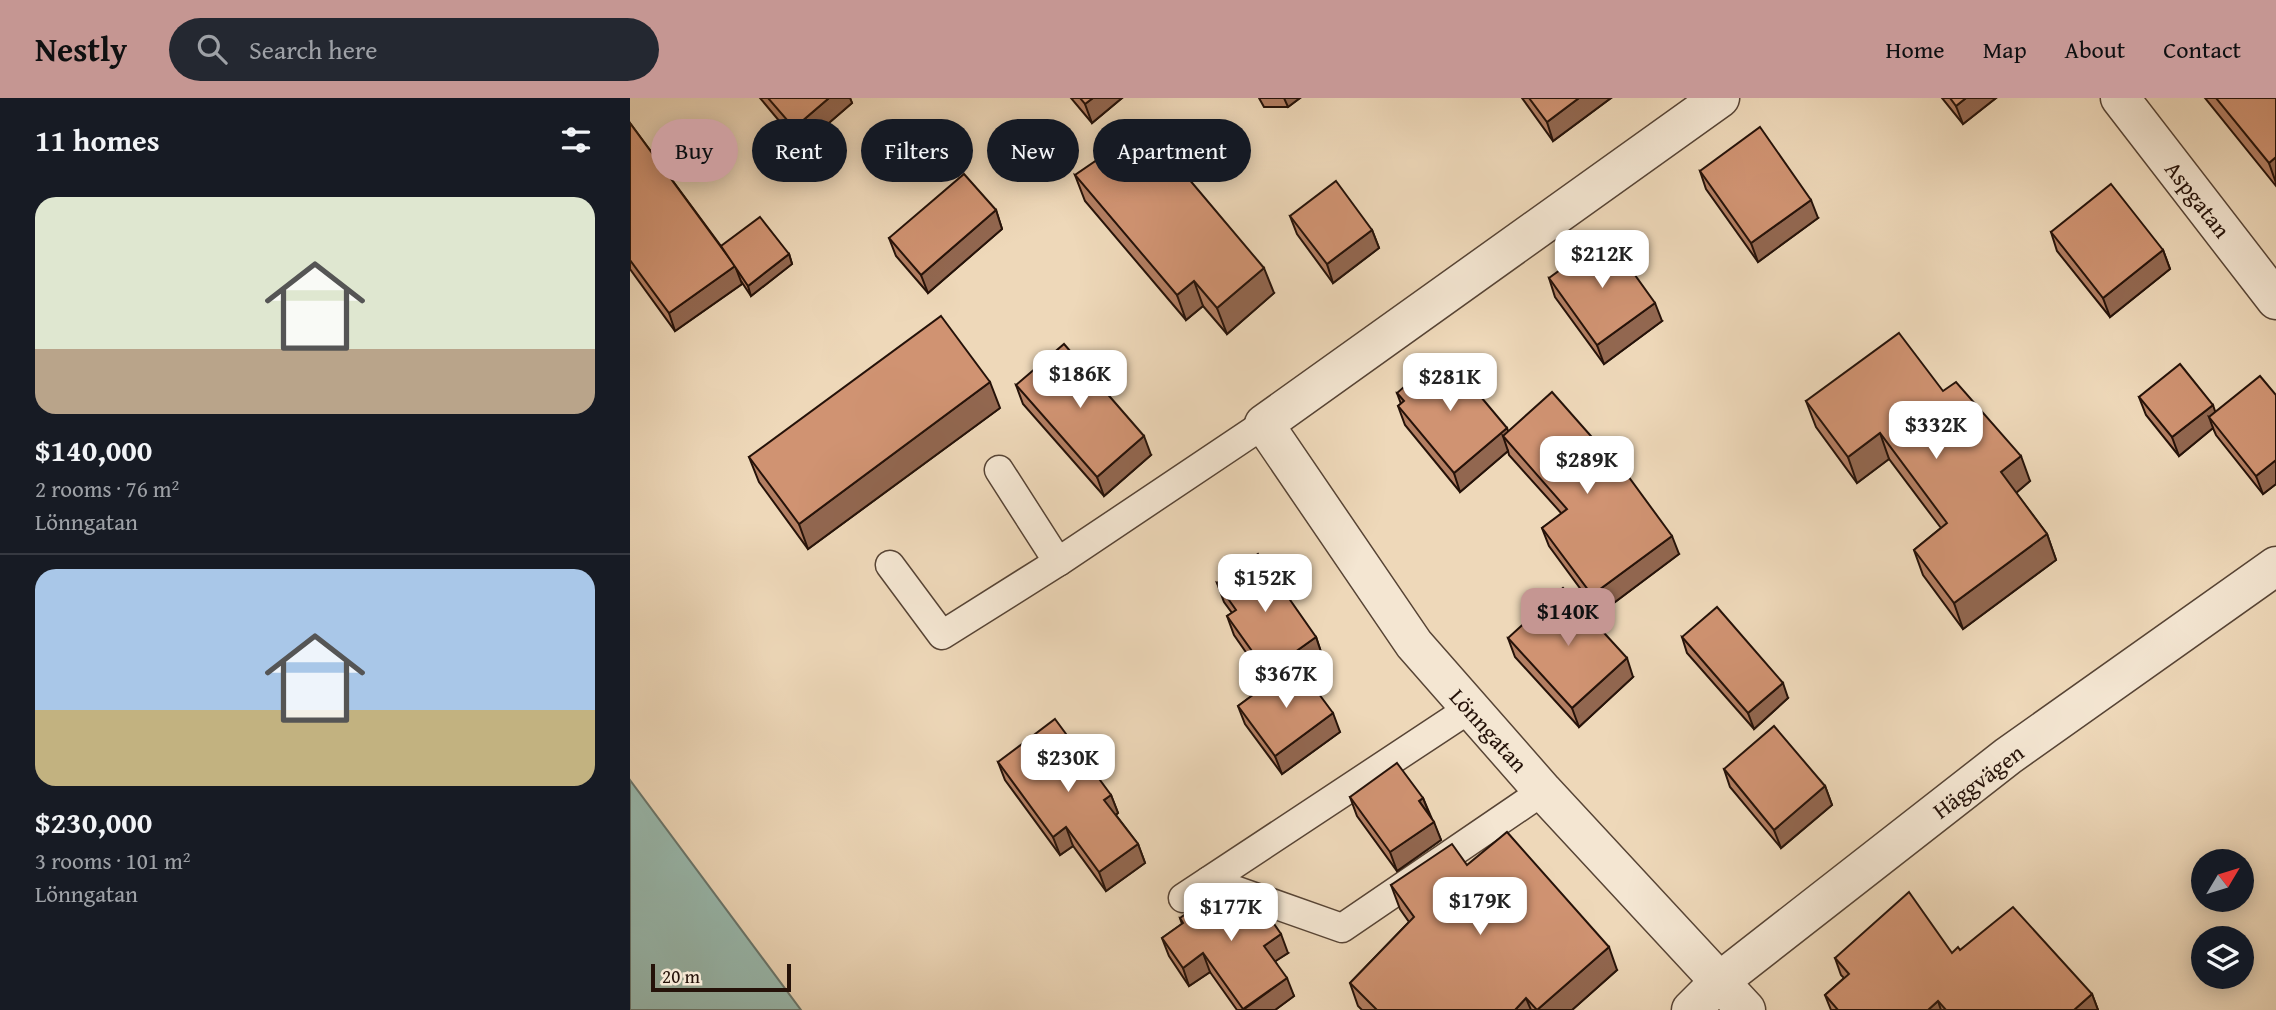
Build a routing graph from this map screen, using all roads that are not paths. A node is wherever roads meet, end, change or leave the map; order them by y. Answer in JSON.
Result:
{"nodes":[{"id":1,"x":1720,"y":98,"type":"edge"},
{"id":2,"x":2120,"y":98,"type":"edge"},
{"id":3,"x":2276,"y":300,"type":"edge"},
{"id":4,"x":1264,"y":424,"type":"junction"},
{"id":5,"x":999,"y":470,"type":"dead end"},
{"id":6,"x":1058,"y":562,"type":"junction"},
{"id":7,"x":890,"y":565,"type":"dead end"},
{"id":8,"x":2276,"y":566,"type":"edge"},
{"id":9,"x":1469,"y":709,"type":"junction"},
{"id":10,"x":1543,"y":792,"type":"junction"},
{"id":11,"x":1209,"y":881,"type":"junction"},
{"id":12,"x":1183,"y":898,"type":"dead end"},
{"id":13,"x":1720,"y":981,"type":"junction"},
{"id":14,"x":1691,"y":1010,"type":"edge"},
{"id":15,"x":1746,"y":1010,"type":"edge"}],
"edges":[{"from":1,"to":4,"type":"street"},
{"from":2,"to":3,"type":"street","name":"Aspgatan"},
{"from":4,"to":6,"type":"lane"},
{"from":4,"to":9,"type":"street","name":"Lönngatan"},
{"from":5,"to":6,"type":"lane"},
{"from":6,"to":7,"type":"lane"},
{"from":8,"to":13,"type":"street","name":"Häggvägen"},
{"from":9,"to":10,"type":"street","name":"Lönngatan"},
{"from":9,"to":11,"type":"lane"},
{"from":10,"to":11,"type":"lane"},
{"from":10,"to":13,"type":"street","name":"Lönngatan"},
{"from":11,"to":12,"type":"lane"},
{"from":13,"to":14,"type":"street","name":"Häggvägen"},
{"from":13,"to":15,"type":"street","name":"Lönngatan"}]}
